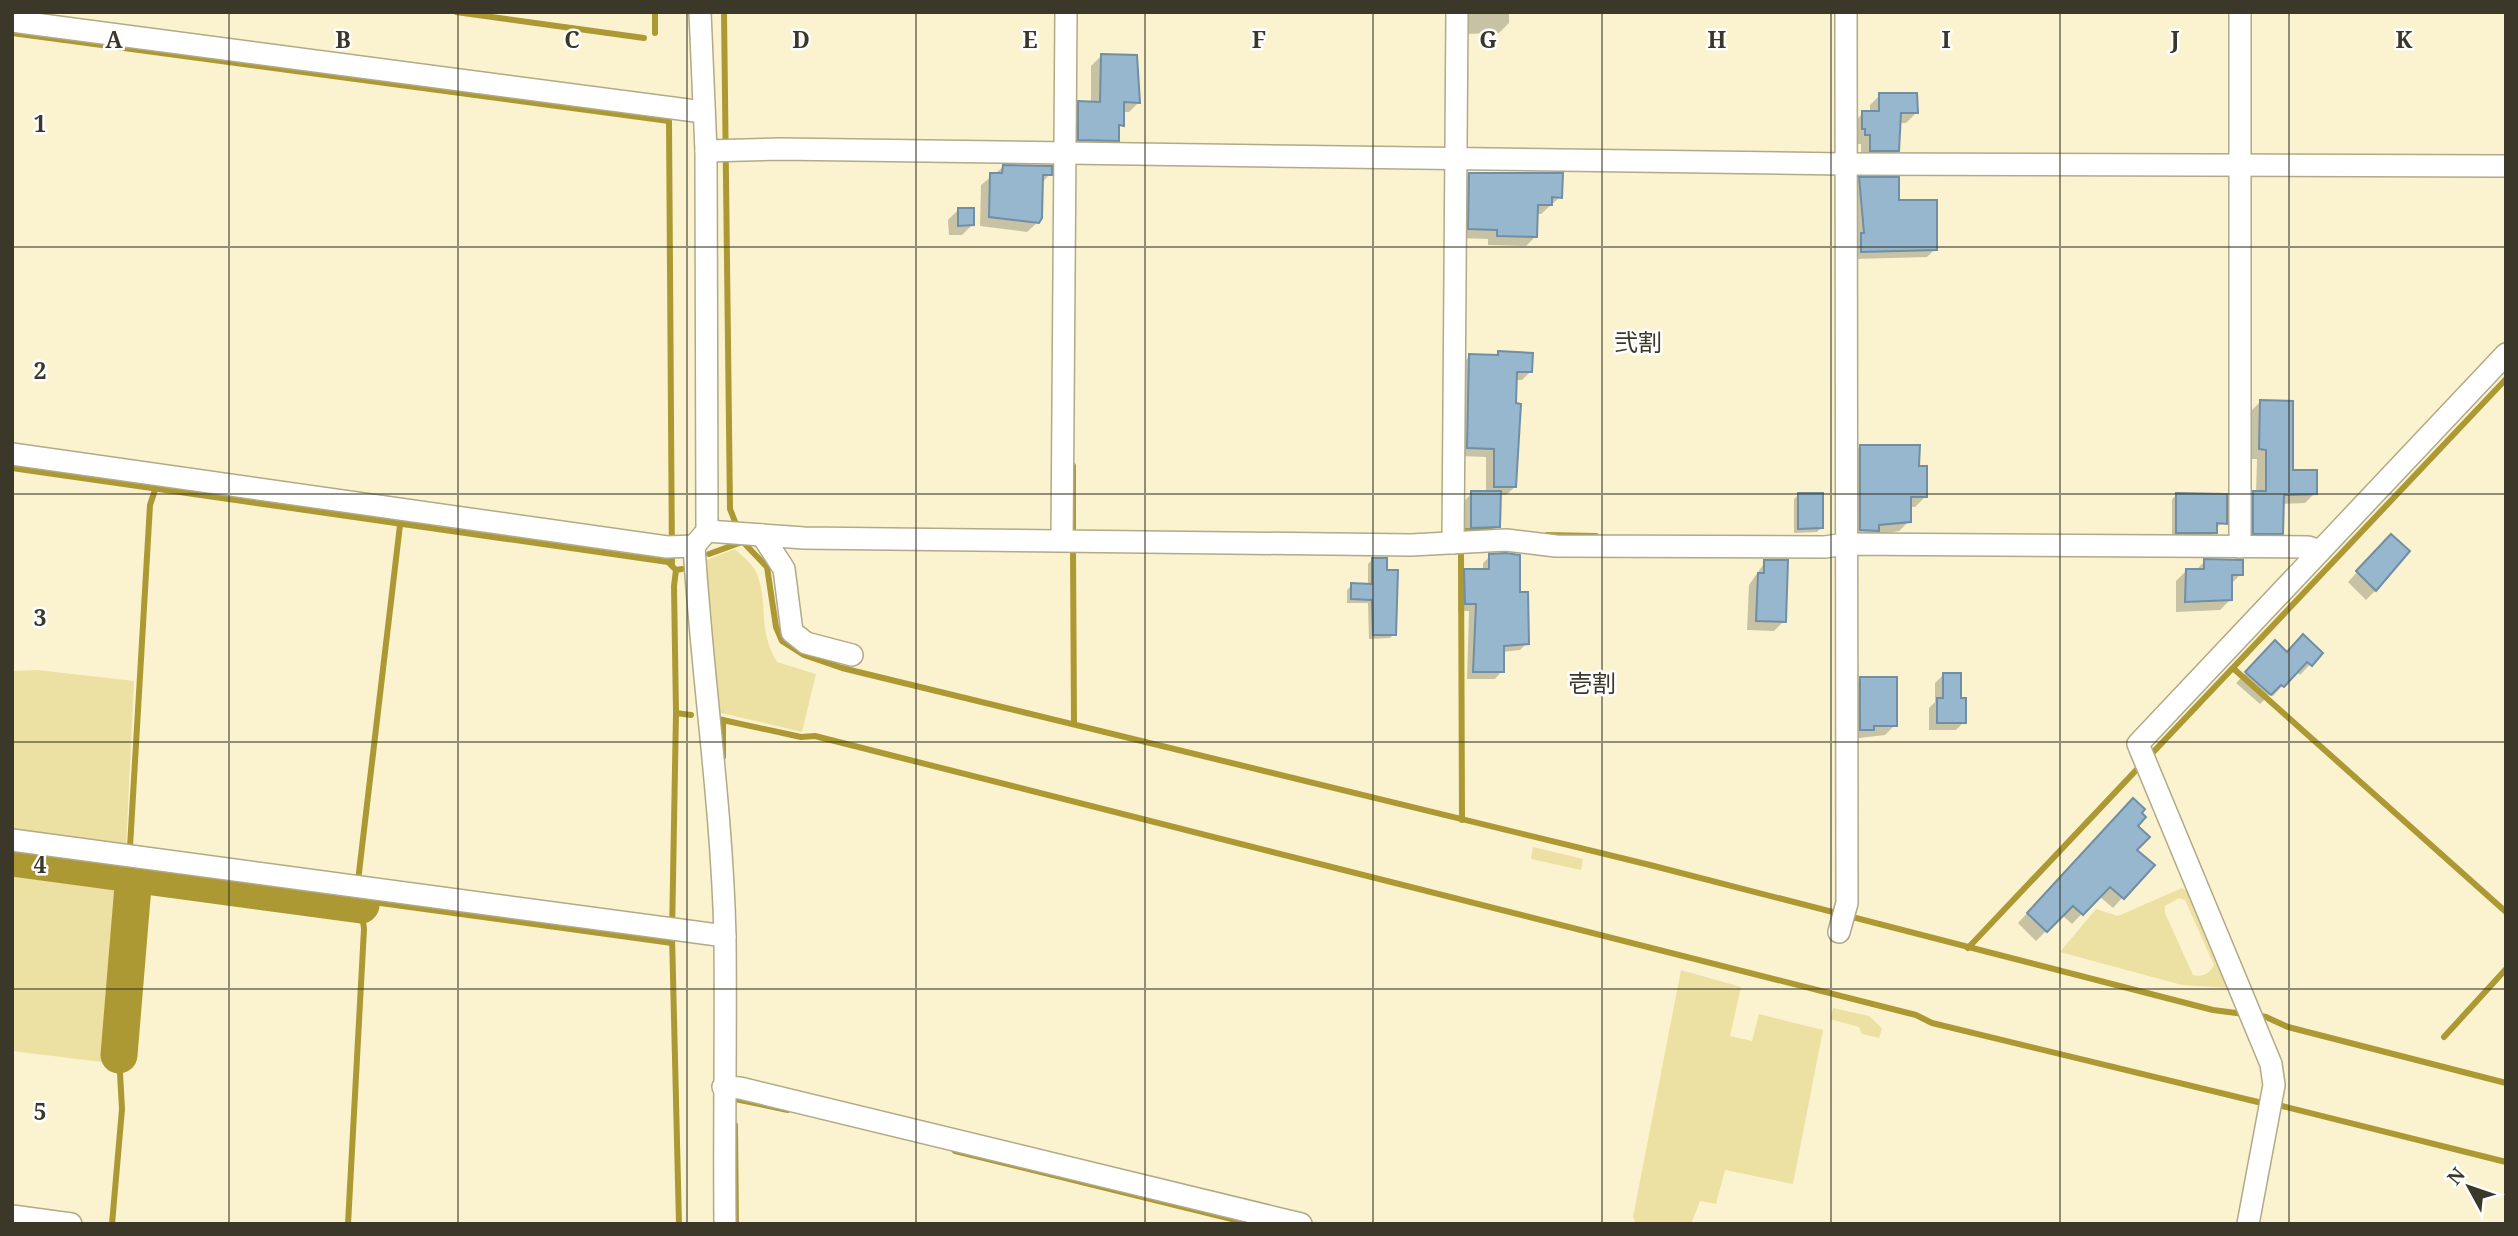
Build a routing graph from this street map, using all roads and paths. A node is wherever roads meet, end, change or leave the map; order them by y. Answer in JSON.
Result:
{"nodes":[{"id":1,"x":700,"y":12,"type":"edge"},
{"id":2,"x":1066,"y":12,"type":"edge"},
{"id":3,"x":1457,"y":12,"type":"edge"},
{"id":4,"x":1846,"y":12,"type":"edge"},
{"id":5,"x":2240,"y":12,"type":"edge"},
{"id":6,"x":12,"y":21,"type":"edge"},
{"id":7,"x":703,"y":112,"type":"junction"},
{"id":8,"x":718,"y":151,"type":"junction"},
{"id":9,"x":1067,"y":152,"type":"junction"},
{"id":10,"x":1456,"y":156,"type":"junction"},
{"id":11,"x":2242,"y":162,"type":"junction"},
{"id":12,"x":1852,"y":164,"type":"junction"},
{"id":13,"x":2506,"y":166,"type":"edge"},
{"id":14,"x":2506,"y":354,"type":"edge"},
{"id":15,"x":2499,"y":377,"type":"edge"},
{"id":16,"x":12,"y":454,"type":"edge"},
{"id":17,"x":748,"y":534,"type":"junction"},
{"id":18,"x":1453,"y":534,"type":"junction"},
{"id":19,"x":1062,"y":535,"type":"junction"},
{"id":20,"x":2240,"y":542,"type":"junction"},
{"id":21,"x":686,"y":543,"type":"junction"},
{"id":22,"x":1845,"y":544,"type":"junction"},
{"id":23,"x":2320,"y":551,"type":"junction"},
{"id":24,"x":852,"y":655,"type":"dead end"},
{"id":25,"x":12,"y":839,"type":"edge"},
{"id":26,"x":1842,"y":920,"type":"dead end"},
{"id":27,"x":724,"y":936,"type":"junction"},
{"id":28,"x":730,"y":1087,"type":"junction"},
{"id":29,"x":12,"y":1216,"type":"edge"},
{"id":30,"x":71,"y":1224,"type":"edge"},
{"id":31,"x":725,"y":1224,"type":"edge"},
{"id":32,"x":1301,"y":1224,"type":"edge"},
{"id":33,"x":2248,"y":1224,"type":"edge"}],
"edges":[{"from":1,"to":7,"type":"street"},
{"from":2,"to":9,"type":"street"},
{"from":3,"to":10,"type":"street"},
{"from":4,"to":12,"type":"street"},
{"from":5,"to":11,"type":"street"},
{"from":6,"to":7,"type":"street"},
{"from":7,"to":8,"type":"street"},
{"from":8,"to":9,"type":"street"},
{"from":8,"to":21,"type":"street"},
{"from":9,"to":10,"type":"street"},
{"from":9,"to":19,"type":"street"},
{"from":10,"to":12,"type":"street"},
{"from":10,"to":18,"type":"street"},
{"from":11,"to":12,"type":"street"},
{"from":11,"to":13,"type":"street"},
{"from":11,"to":20,"type":"street"},
{"from":12,"to":22,"type":"street"},
{"from":14,"to":15,"type":"street"},
{"from":15,"to":23,"type":"street"},
{"from":16,"to":21,"type":"street"},
{"from":17,"to":19,"type":"street"},
{"from":17,"to":21,"type":"street"},
{"from":17,"to":24,"type":"street"},
{"from":18,"to":19,"type":"street"},
{"from":18,"to":22,"type":"street"},
{"from":20,"to":22,"type":"street"},
{"from":20,"to":23,"type":"street"},
{"from":21,"to":27,"type":"street"},
{"from":22,"to":26,"type":"street"},
{"from":23,"to":33,"type":"street"},
{"from":25,"to":27,"type":"street"},
{"from":27,"to":28,"type":"street"},
{"from":28,"to":31,"type":"street"},
{"from":28,"to":32,"type":"street"},
{"from":29,"to":30,"type":"street"}]}
